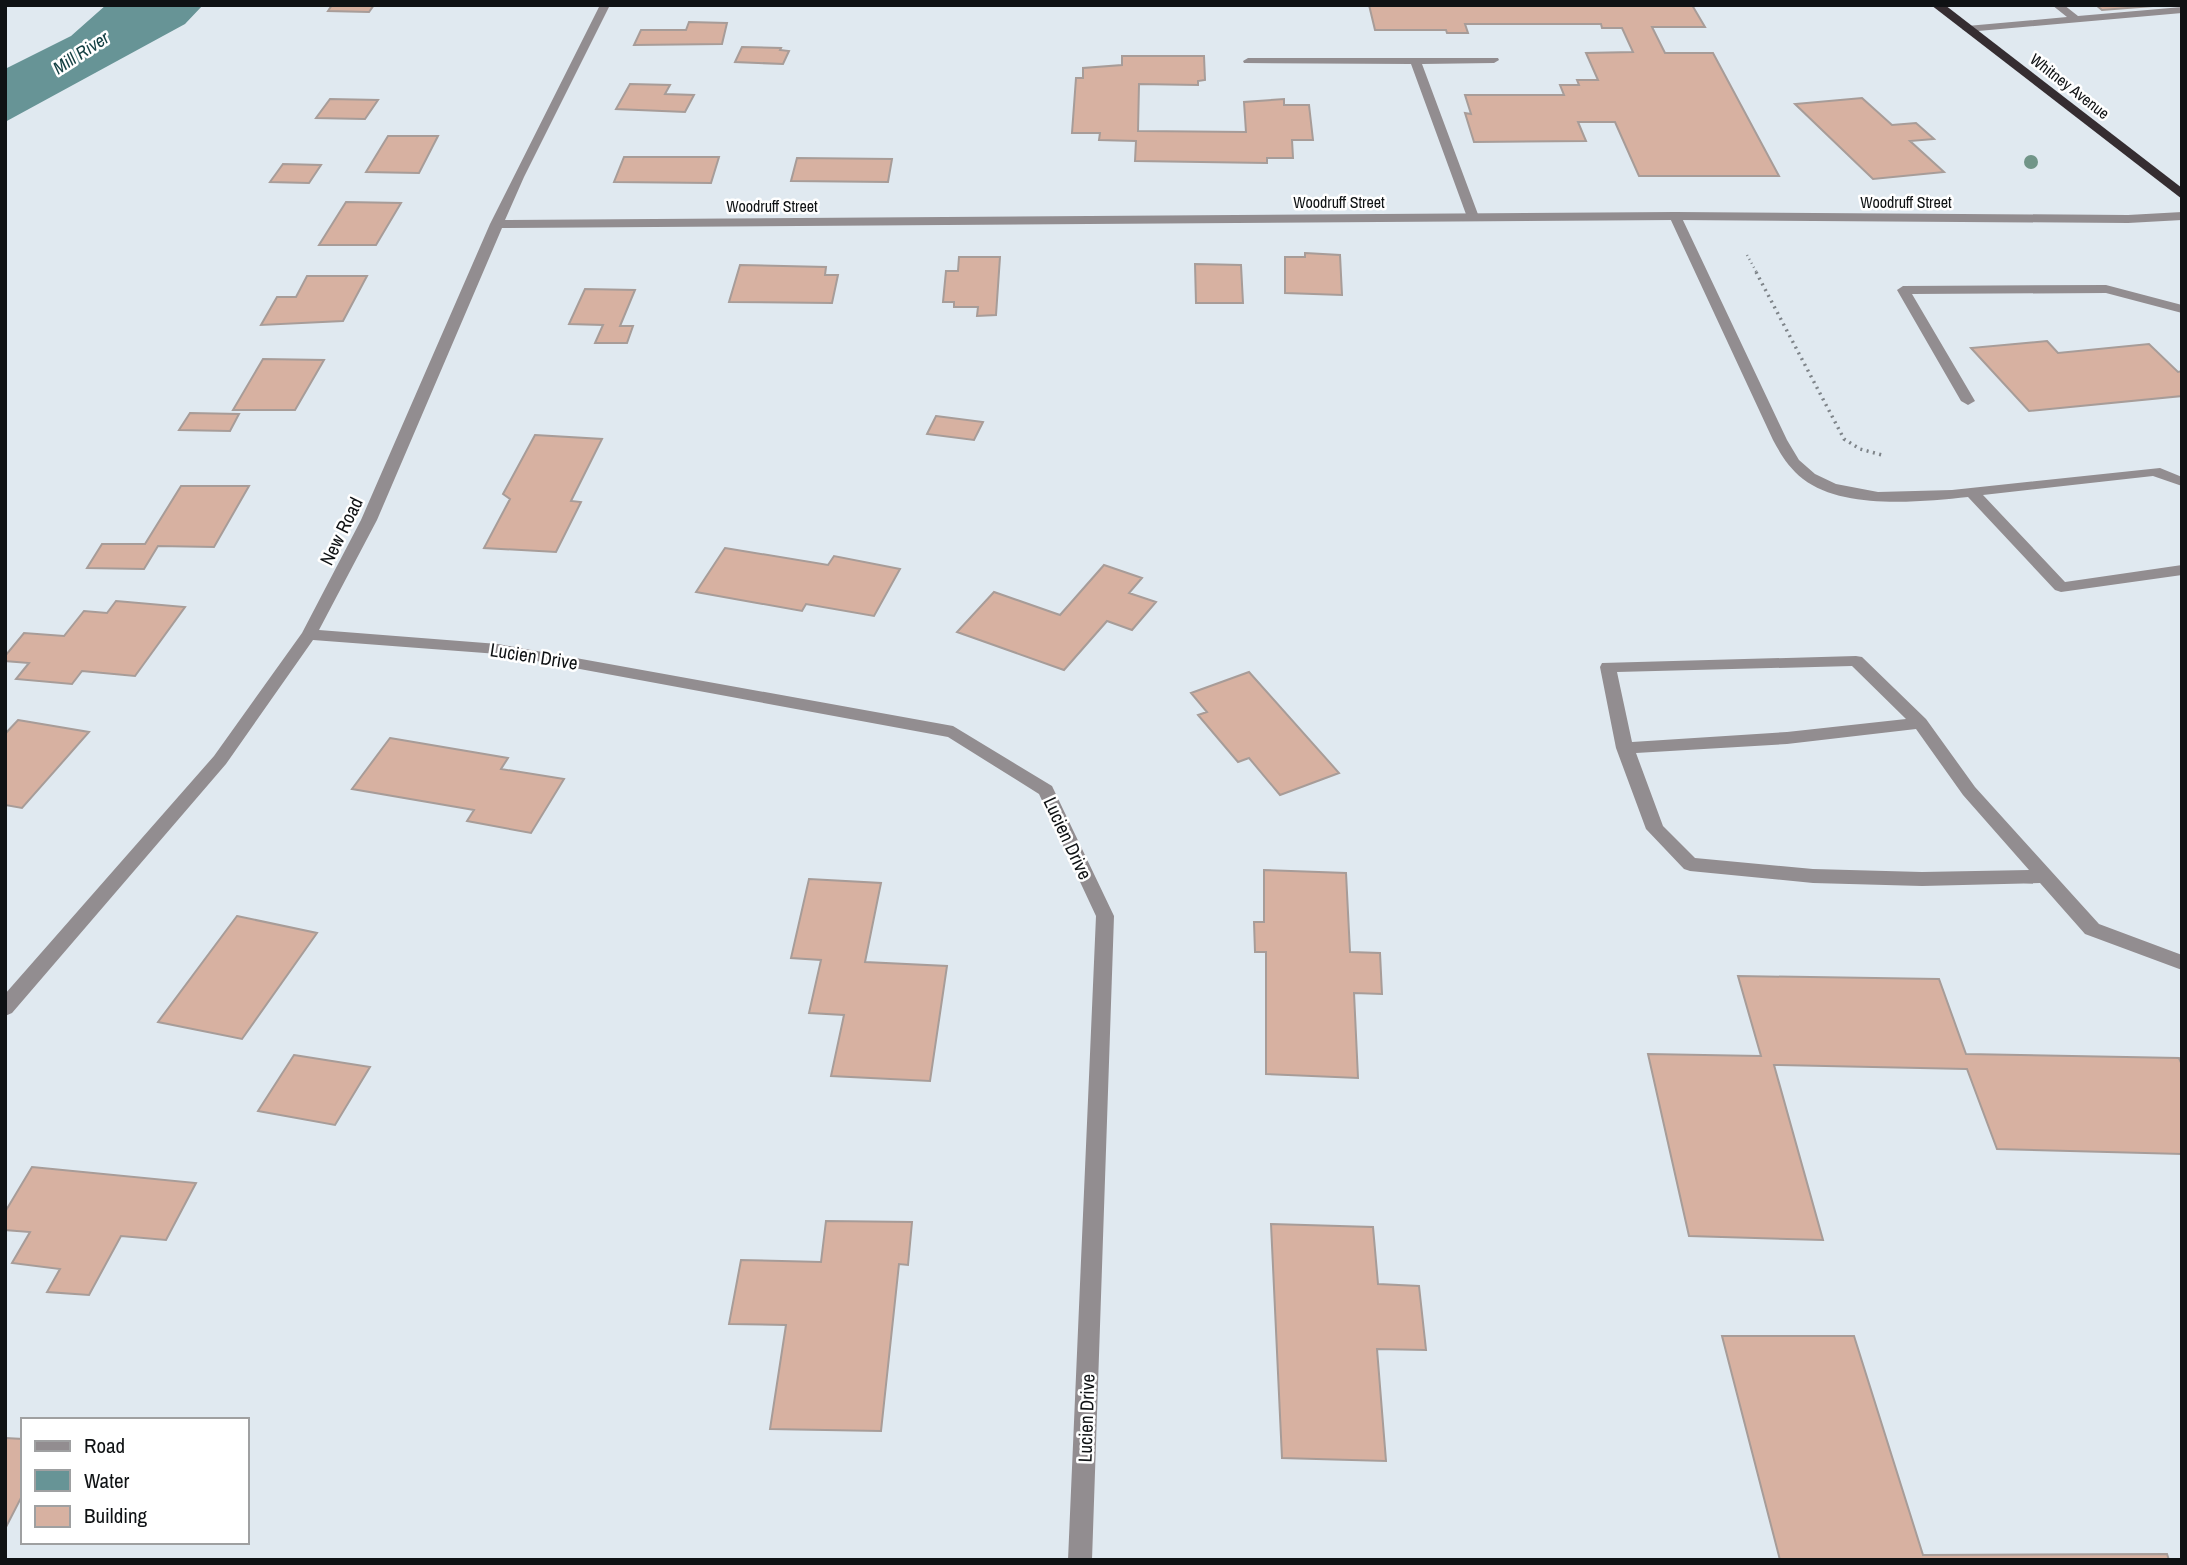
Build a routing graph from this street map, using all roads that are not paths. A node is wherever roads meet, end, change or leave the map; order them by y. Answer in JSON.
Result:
{"nodes":[{"id":1,"x":606,"y":5,"type":"edge"},
{"id":2,"x":1937,"y":5,"type":"edge"},
{"id":3,"x":2057,"y":5,"type":"edge"},
{"id":4,"x":2182,"y":10,"type":"edge"},
{"id":5,"x":2077,"y":20,"type":"junction"},
{"id":6,"x":1967,"y":29,"type":"junction"},
{"id":7,"x":1494,"y":60,"type":"dead end"},
{"id":8,"x":1248,"y":61,"type":"dead end"},
{"id":9,"x":1415,"y":61,"type":"junction"},
{"id":10,"x":2182,"y":195,"type":"edge"},
{"id":11,"x":1675,"y":216,"type":"junction"},
{"id":12,"x":2182,"y":216,"type":"edge"},
{"id":13,"x":1473,"y":217,"type":"junction"},
{"id":14,"x":496,"y":224,"type":"junction"},
{"id":15,"x":2182,"y":309,"type":"edge"},
{"id":16,"x":1968,"y":401,"type":"dead end"},
{"id":17,"x":2182,"y":482,"type":"edge"},
{"id":18,"x":1972,"y":492,"type":"junction"},
{"id":19,"x":2182,"y":570,"type":"edge"},
{"id":20,"x":309,"y":634,"type":"junction"},
{"id":21,"x":1920,"y":723,"type":"junction"},
{"id":22,"x":1625,"y":748,"type":"junction"},
{"id":23,"x":2045,"y":876,"type":"junction"},
{"id":24,"x":2182,"y":962,"type":"edge"},
{"id":25,"x":5,"y":1008,"type":"edge"},
{"id":26,"x":1080,"y":1560,"type":"edge"}],
"edges":[{"from":1,"to":14,"type":"street","name":"New Road"},
{"from":2,"to":6,"type":"highway","name":"Whitney Avenue"},
{"from":3,"to":5,"type":"street"},
{"from":4,"to":5,"type":"street"},
{"from":5,"to":6,"type":"street"},
{"from":6,"to":10,"type":"highway","name":"Whitney Avenue"},
{"from":7,"to":9,"type":"street"},
{"from":8,"to":9,"type":"street"},
{"from":9,"to":13,"type":"street"},
{"from":11,"to":12,"type":"street","name":"Woodruff Street"},
{"from":11,"to":13,"type":"street","name":"Woodruff Street"},
{"from":11,"to":18,"type":"street"},
{"from":13,"to":14,"type":"street","name":"Woodruff Street"},
{"from":14,"to":20,"type":"street","name":"New Road"},
{"from":15,"to":16,"type":"street"},
{"from":17,"to":18,"type":"street"},
{"from":18,"to":19,"type":"street"},
{"from":20,"to":25,"type":"street","name":"New Road"},
{"from":20,"to":26,"type":"street","name":"Lucien Drive"},
{"from":21,"to":22,"type":"street"},
{"from":21,"to":22,"type":"street"},
{"from":21,"to":23,"type":"street"},
{"from":22,"to":23,"type":"street"},
{"from":23,"to":24,"type":"street"}]}
